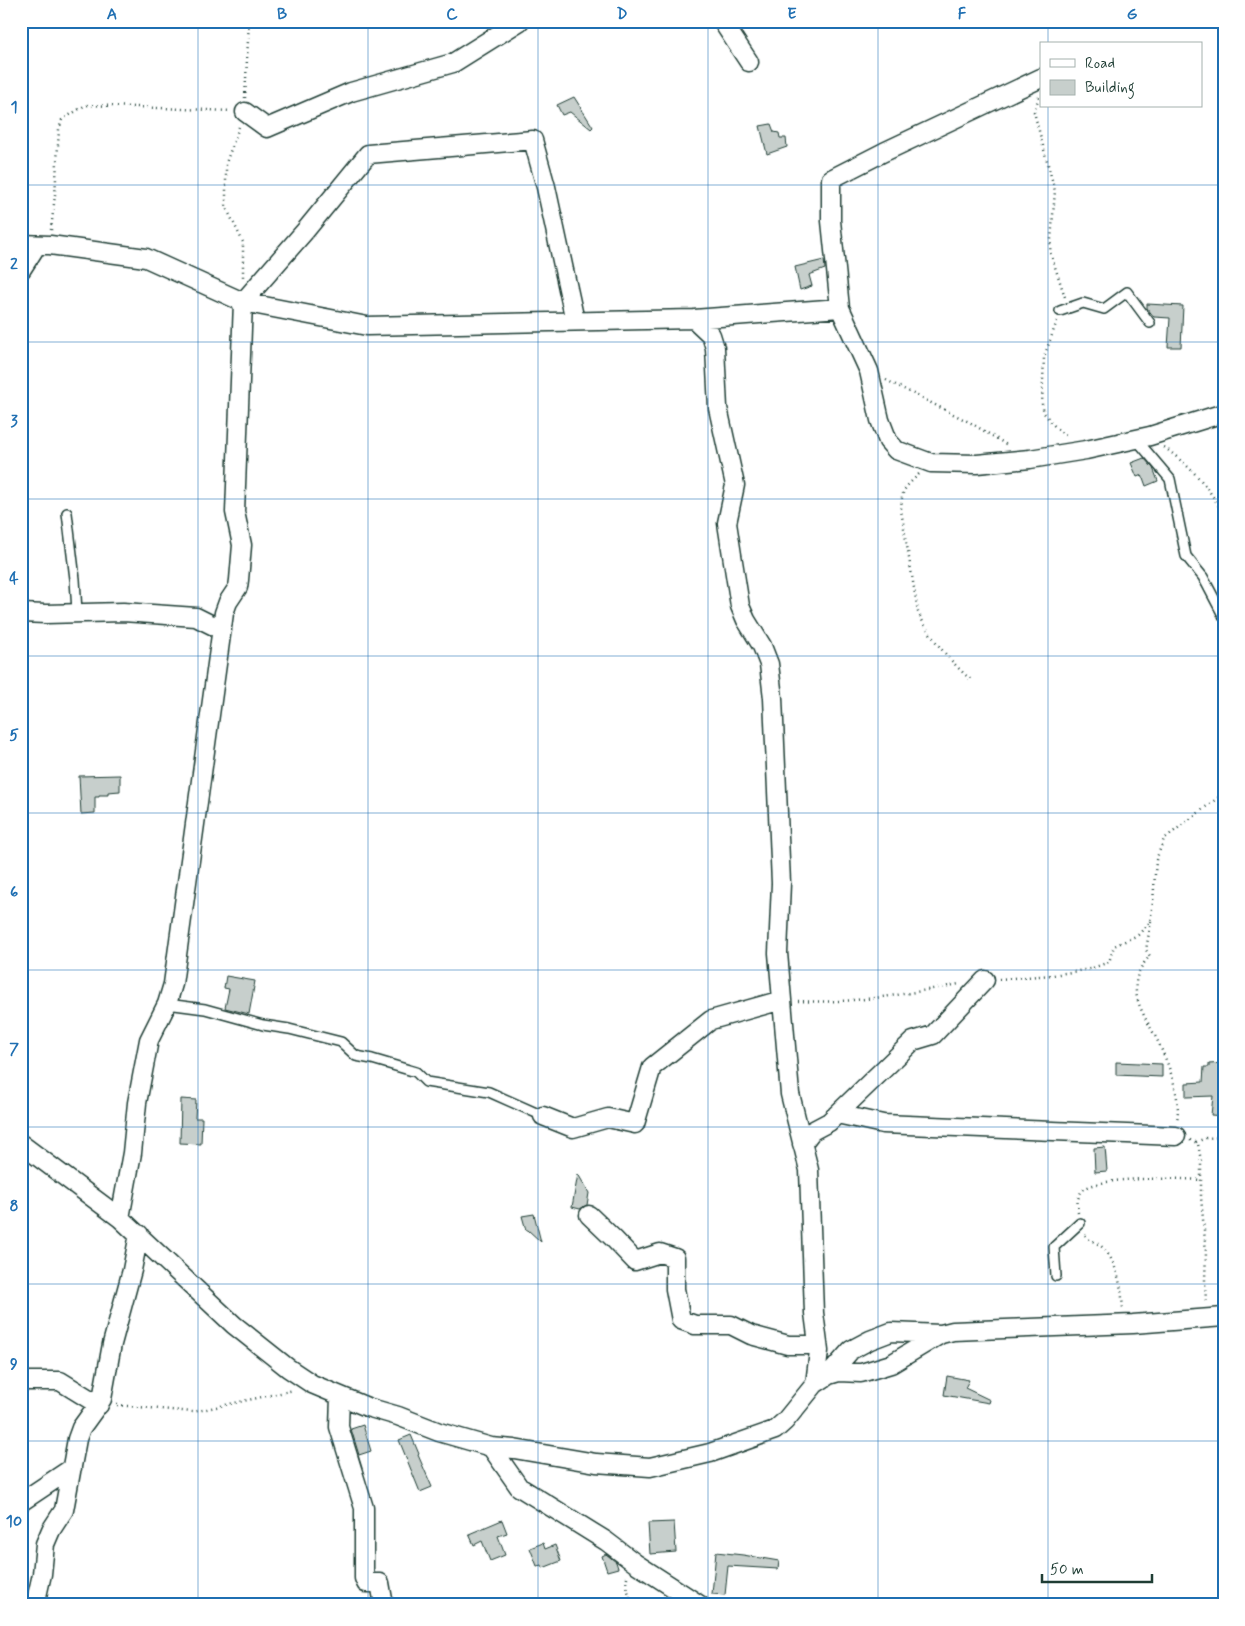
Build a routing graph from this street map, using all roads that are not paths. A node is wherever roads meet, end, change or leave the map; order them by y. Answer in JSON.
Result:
{"nodes":[{"id":1,"x":520,"y":21,"type":"edge"},
{"id":2,"x":722,"y":21,"type":"edge"},
{"id":3,"x":749,"y":62,"type":"dead end"},
{"id":4,"x":1040,"y":78,"type":"edge"},
{"id":5,"x":245,"y":112,"type":"road end"},
{"id":6,"x":36,"y":245,"type":"edge"},
{"id":7,"x":21,"y":270,"type":"edge"},
{"id":8,"x":243,"y":302,"type":"junction"},
{"id":9,"x":840,"y":308,"type":"junction"},
{"id":10,"x":1060,"y":311,"type":"road end"},
{"id":11,"x":694,"y":319,"type":"junction"},
{"id":12,"x":574,"y":321,"type":"junction"},
{"id":13,"x":1150,"y":323,"type":"dead end"},
{"id":14,"x":1224,"y":412,"type":"edge"},
{"id":15,"x":1143,"y":437,"type":"junction"},
{"id":16,"x":67,"y":513,"type":"dead end"},
{"id":17,"x":77,"y":612,"type":"junction"},
{"id":18,"x":21,"y":613,"type":"edge"},
{"id":19,"x":1224,"y":617,"type":"edge"},
{"id":20,"x":222,"y":630,"type":"junction"},
{"id":21,"x":985,"y":980,"type":"road end"},
{"id":22,"x":782,"y":1000,"type":"junction"},
{"id":23,"x":166,"y":1004,"type":"junction"},
{"id":24,"x":837,"y":1114,"type":"junction"},
{"id":25,"x":543,"y":1116,"type":"joint"},
{"id":26,"x":1176,"y":1136,"type":"road end"},
{"id":27,"x":21,"y":1144,"type":"edge"},
{"id":28,"x":802,"y":1144,"type":"junction"},
{"id":29,"x":589,"y":1215,"type":"dead end"},
{"id":30,"x":120,"y":1218,"type":"junction"},
{"id":31,"x":1080,"y":1223,"type":"road end"},
{"id":32,"x":139,"y":1234,"type":"junction"},
{"id":33,"x":1056,"y":1276,"type":"dead end"},
{"id":34,"x":1216,"y":1317,"type":"edge"},
{"id":35,"x":941,"y":1334,"type":"junction"},
{"id":36,"x":818,"y":1345,"type":"junction"},
{"id":37,"x":822,"y":1379,"type":"junction"},
{"id":38,"x":21,"y":1381,"type":"edge"},
{"id":39,"x":340,"y":1396,"type":"junction"},
{"id":40,"x":99,"y":1405,"type":"junction"},
{"id":41,"x":491,"y":1448,"type":"junction"},
{"id":42,"x":72,"y":1468,"type":"junction"},
{"id":43,"x":21,"y":1502,"type":"edge"},
{"id":44,"x":35,"y":1605,"type":"edge"},
{"id":45,"x":384,"y":1605,"type":"edge"},
{"id":46,"x":700,"y":1605,"type":"edge"}],
"edges":[{"from":1,"to":5,"type":"street"},
{"from":2,"to":3,"type":"street"},
{"from":4,"to":9,"type":"street"},
{"from":6,"to":7,"type":"street"},
{"from":6,"to":8,"type":"street"},
{"from":8,"to":12,"type":"street"},
{"from":8,"to":12,"type":"street"},
{"from":8,"to":20,"type":"street"},
{"from":9,"to":11,"type":"street"},
{"from":9,"to":15,"type":"street"},
{"from":10,"to":13,"type":"lane"},
{"from":11,"to":12,"type":"street"},
{"from":11,"to":22,"type":"street"},
{"from":14,"to":15,"type":"street"},
{"from":15,"to":19,"type":"lane"},
{"from":16,"to":17,"type":"lane"},
{"from":17,"to":18,"type":"street"},
{"from":17,"to":20,"type":"street"},
{"from":20,"to":23,"type":"street"},
{"from":21,"to":24,"type":"street"},
{"from":22,"to":25,"type":"street"},
{"from":22,"to":28,"type":"street"},
{"from":23,"to":25,"type":"lane"},
{"from":23,"to":30,"type":"street"},
{"from":24,"to":26,"type":"street"},
{"from":24,"to":28,"type":"street"},
{"from":27,"to":30,"type":"street"},
{"from":28,"to":36,"type":"street"},
{"from":29,"to":36,"type":"street"},
{"from":30,"to":32,"type":"street"},
{"from":31,"to":33,"type":"lane"},
{"from":32,"to":39,"type":"street"},
{"from":32,"to":40,"type":"street"},
{"from":34,"to":35,"type":"street"},
{"from":35,"to":37,"type":"street"},
{"from":35,"to":37,"type":"street"},
{"from":36,"to":37,"type":"street"},
{"from":37,"to":41,"type":"street"},
{"from":38,"to":40,"type":"street"},
{"from":39,"to":41,"type":"street"},
{"from":39,"to":45,"type":"street"},
{"from":40,"to":42,"type":"street"},
{"from":41,"to":46,"type":"street"},
{"from":42,"to":43,"type":"street"},
{"from":42,"to":44,"type":"street"}]}
